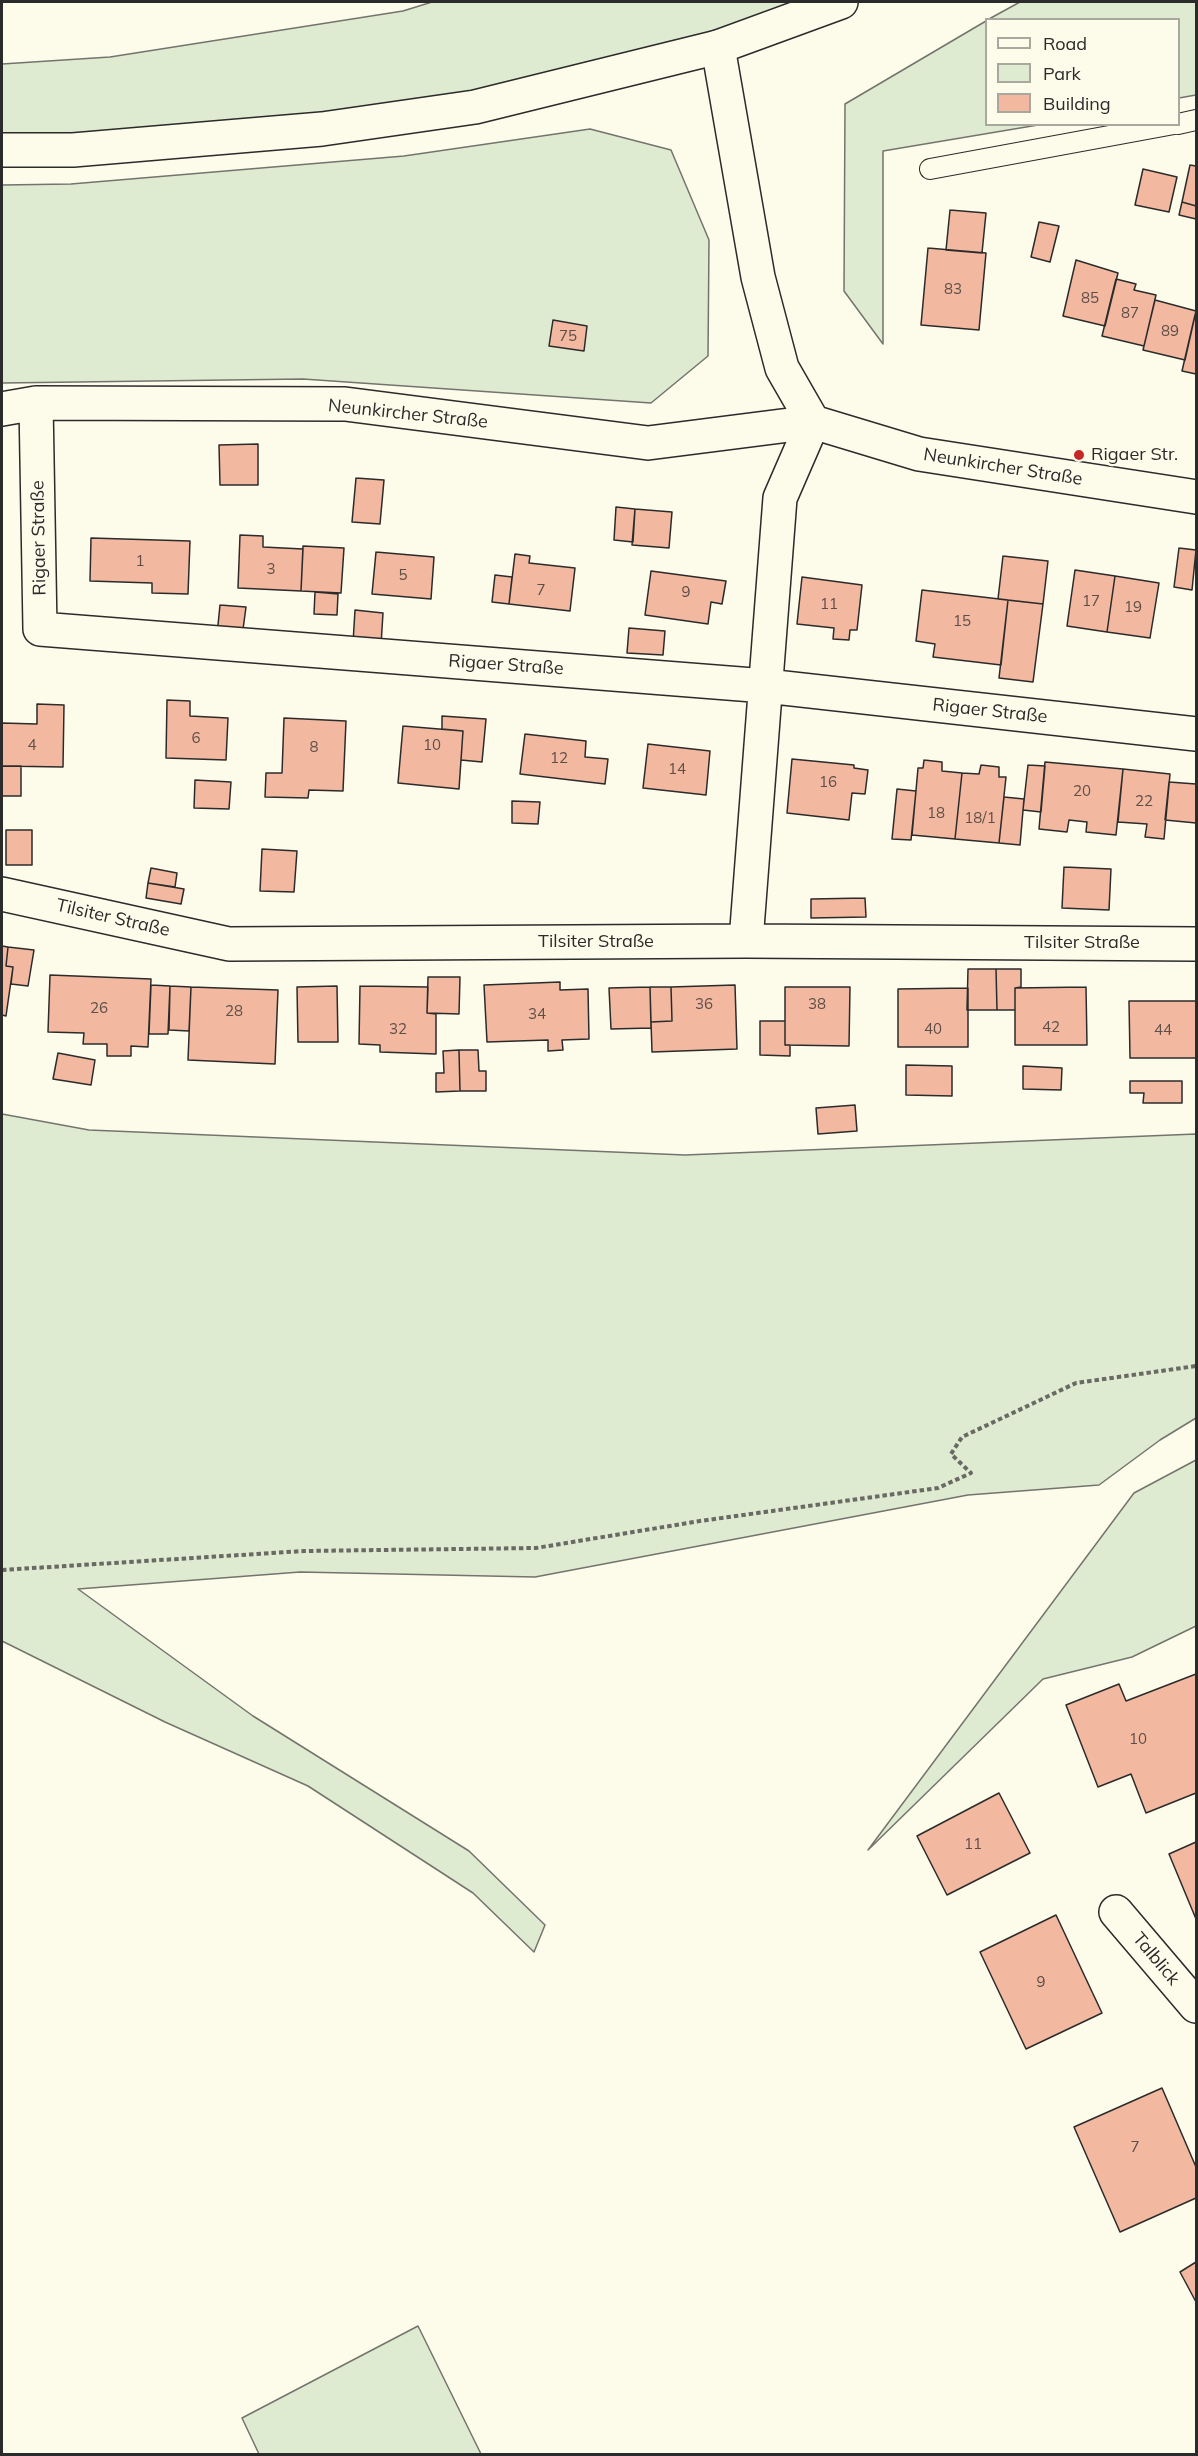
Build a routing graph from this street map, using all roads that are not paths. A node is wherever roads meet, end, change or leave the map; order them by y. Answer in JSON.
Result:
{"nodes":[{"id":1,"x":841,"y":2,"type":"edge"},
{"id":2,"x":718,"y":47,"type":"junction"},
{"id":3,"x":1197,"y":120,"type":"edge"},
{"id":4,"x":1180,"y":124,"type":"edge"},
{"id":5,"x":1163,"y":126,"type":"edge"},
{"id":6,"x":2,"y":150,"type":"edge"},
{"id":7,"x":930,"y":169,"type":"dead end"},
{"id":8,"x":36,"y":403,"type":"junction"},
{"id":9,"x":2,"y":409,"type":"edge"},
{"id":10,"x":813,"y":422,"type":"junction"},
{"id":11,"x":1197,"y":497,"type":"edge"},
{"id":12,"x":766,"y":686,"type":"junction"},
{"id":13,"x":1197,"y":734,"type":"edge"},
{"id":14,"x":2,"y":894,"type":"edge"},
{"id":15,"x":746,"y":941,"type":"junction"},
{"id":16,"x":1197,"y":944,"type":"edge"},
{"id":17,"x":1116,"y":1912,"type":"dead end"},
{"id":18,"x":1197,"y":2006,"type":"edge"}],
"edges":[{"from":1,"to":2,"type":"street"},
{"from":2,"to":6,"type":"street"},
{"from":2,"to":10,"type":"street"},
{"from":3,"to":4,"type":"lane"},
{"from":5,"to":7,"type":"lane"},
{"from":8,"to":9,"type":"street","name":"Neunkircher Straße"},
{"from":8,"to":10,"type":"street","name":"Neunkircher Straße"},
{"from":8,"to":12,"type":"street","name":"Rigaer Straße"},
{"from":10,"to":11,"type":"street","name":"Neunkircher Straße"},
{"from":10,"to":12,"type":"street"},
{"from":12,"to":13,"type":"street","name":"Rigaer Straße"},
{"from":12,"to":15,"type":"street"},
{"from":14,"to":15,"type":"street","name":"Tilsiter Straße"},
{"from":15,"to":16,"type":"street","name":"Tilsiter Straße"},
{"from":17,"to":18,"type":"street","name":"Talblick"}]}
